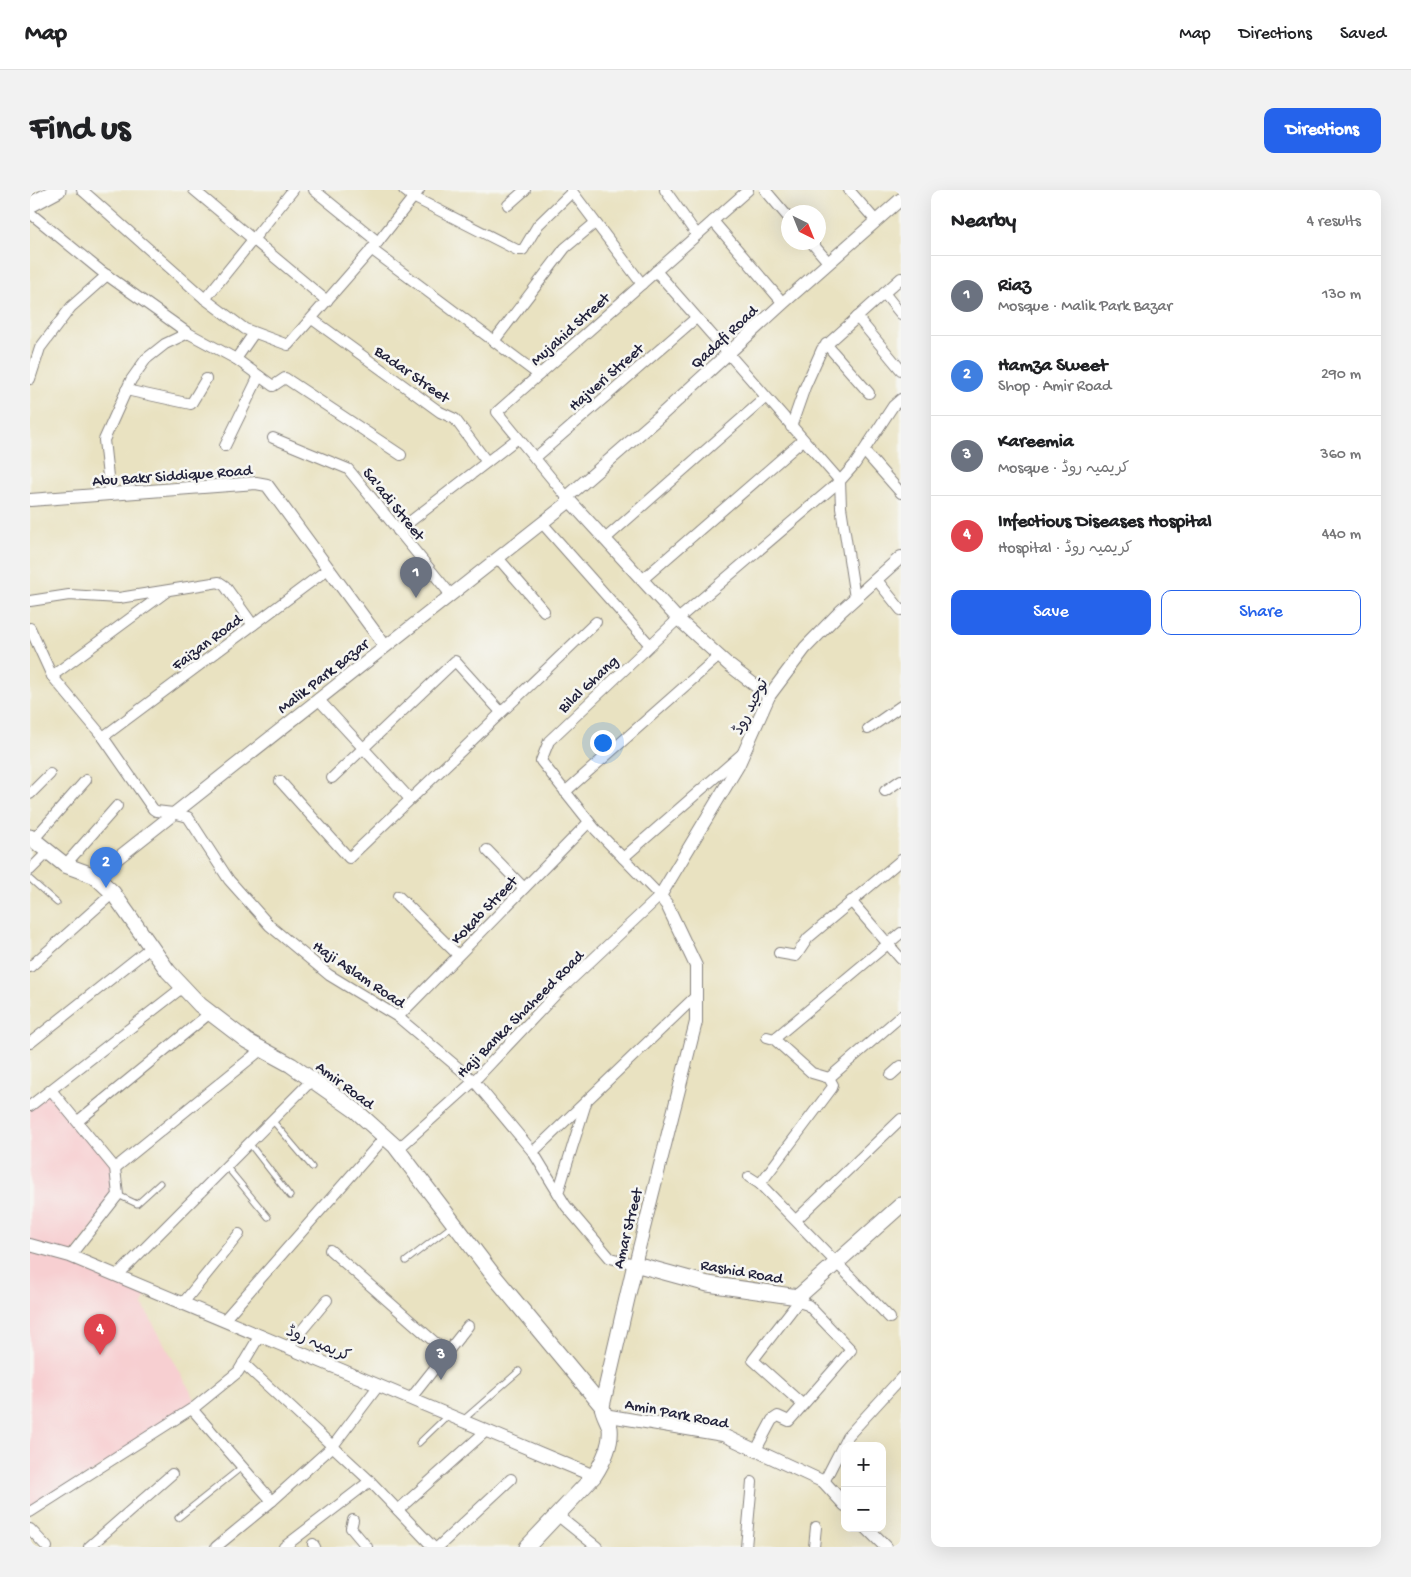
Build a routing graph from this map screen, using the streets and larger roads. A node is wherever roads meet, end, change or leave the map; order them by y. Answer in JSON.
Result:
{"nodes":[{"id":1,"x":58,"y":190,"type":"edge"},
{"id":2,"x":82,"y":190,"type":"edge"},
{"id":3,"x":194,"y":190,"type":"edge"},
{"id":4,"x":293,"y":190,"type":"edge"},
{"id":5,"x":314,"y":190,"type":"edge"},
{"id":6,"x":404,"y":190,"type":"edge"},
{"id":7,"x":525,"y":190,"type":"edge"},
{"id":8,"x":748,"y":190,"type":"edge"},
{"id":9,"x":765,"y":190,"type":"edge"},
{"id":10,"x":850,"y":190,"type":"edge"},
{"id":11,"x":572,"y":191,"type":"edge"},
{"id":12,"x":670,"y":192,"type":"edge"},
{"id":13,"x":416,"y":194,"type":"edge"},
{"id":14,"x":901,"y":199,"type":"edge"},
{"id":15,"x":30,"y":205,"type":"edge"},
{"id":16,"x":508,"y":205,"type":"dead end"},
{"id":17,"x":781,"y":209,"type":"edge"},
{"id":18,"x":30,"y":213,"type":"edge"},
{"id":19,"x":713,"y":221,"type":"junction"},
{"id":20,"x":876,"y":221,"type":"junction"},
{"id":21,"x":595,"y":223,"type":"junction"},
{"id":22,"x":697,"y":235,"type":"junction"},
{"id":23,"x":252,"y":240,"type":"junction"},
{"id":24,"x":375,"y":245,"type":"junction"},
{"id":25,"x":818,"y":250,"type":"edge"},
{"id":26,"x":829,"y":263,"type":"junction"},
{"id":27,"x":656,"y":271,"type":"junction"},
{"id":28,"x":106,"y":275,"type":"junction"},
{"id":29,"x":901,"y":278,"type":"edge"},
{"id":30,"x":642,"y":284,"type":"junction"},
{"id":31,"x":884,"y":293,"type":"junction"},
{"id":32,"x":205,"y":300,"type":"junction"},
{"id":33,"x":327,"y":301,"type":"junction"},
{"id":34,"x":783,"y":303,"type":"junction"},
{"id":35,"x":901,"y":314,"type":"edge"},
{"id":36,"x":857,"y":317,"type":"junction"},
{"id":37,"x":696,"y":318,"type":"junction"},
{"id":38,"x":312,"y":319,"type":"junction"},
{"id":39,"x":254,"y":332,"type":"junction"},
{"id":40,"x":188,"y":333,"type":"junction"},
{"id":41,"x":494,"y":341,"type":"junction"},
{"id":42,"x":826,"y":344,"type":"junction"},
{"id":43,"x":728,"y":354,"type":"junction"},
{"id":44,"x":236,"y":359,"type":"junction"},
{"id":45,"x":901,"y":370,"type":"edge"},
{"id":46,"x":539,"y":375,"type":"junction"},
{"id":47,"x":259,"y":376,"type":"junction"},
{"id":48,"x":30,"y":379,"type":"edge"},
{"id":49,"x":206,"y":379,"type":"dead end"},
{"id":50,"x":126,"y":390,"type":"junction"},
{"id":51,"x":870,"y":393,"type":"dead end"},
{"id":52,"x":765,"y":398,"type":"junction"},
{"id":53,"x":901,"y":399,"type":"edge"},
{"id":54,"x":791,"y":427,"type":"junction"},
{"id":55,"x":273,"y":438,"type":"dead end"},
{"id":56,"x":518,"y":438,"type":"junction"},
{"id":57,"x":802,"y":440,"type":"junction"},
{"id":58,"x":225,"y":446,"type":"dead end"},
{"id":59,"x":864,"y":451,"type":"junction"},
{"id":60,"x":401,"y":455,"type":"dead end"},
{"id":61,"x":535,"y":458,"type":"junction"},
{"id":62,"x":487,"y":462,"type":"junction"},
{"id":63,"x":840,"y":481,"type":"junction"},
{"id":64,"x":901,"y":493,"type":"edge"},
{"id":65,"x":110,"y":494,"type":"junction"},
{"id":66,"x":569,"y":499,"type":"junction"},
{"id":67,"x":30,"y":500,"type":"edge"},
{"id":68,"x":542,"y":523,"type":"junction"},
{"id":69,"x":398,"y":531,"type":"junction"},
{"id":70,"x":605,"y":539,"type":"junction"},
{"id":71,"x":901,"y":556,"type":"edge"},
{"id":72,"x":498,"y":558,"type":"junction"},
{"id":73,"x":328,"y":569,"type":"junction"},
{"id":74,"x":876,"y":579,"type":"junction"},
{"id":75,"x":642,"y":580,"type":"junction"},
{"id":76,"x":167,"y":591,"type":"junction"},
{"id":77,"x":451,"y":595,"type":"junction"},
{"id":78,"x":855,"y":598,"type":"junction"},
{"id":79,"x":30,"y":601,"type":"edge"},
{"id":80,"x":544,"y":610,"type":"dead end"},
{"id":81,"x":901,"y":610,"type":"edge"},
{"id":82,"x":678,"y":619,"type":"junction"},
{"id":83,"x":596,"y":622,"type":"dead end"},
{"id":84,"x":253,"y":625,"type":"junction"},
{"id":85,"x":30,"y":628,"type":"edge"},
{"id":86,"x":650,"y":645,"type":"junction"},
{"id":87,"x":386,"y":646,"type":"junction"},
{"id":88,"x":719,"y":656,"type":"junction"},
{"id":89,"x":52,"y":676,"type":"junction"},
{"id":90,"x":769,"y":696,"type":"junction"},
{"id":91,"x":318,"y":699,"type":"junction"},
{"id":92,"x":901,"y":706,"type":"edge"},
{"id":93,"x":501,"y":712,"type":"junction"},
{"id":94,"x":868,"y":728,"type":"dead end"},
{"id":95,"x":103,"y":737,"type":"junction"},
{"id":96,"x":363,"y":748,"type":"junction"},
{"id":97,"x":744,"y":753,"type":"junction"},
{"id":98,"x":50,"y":774,"type":"dead end"},
{"id":99,"x":332,"y":778,"type":"dead end"},
{"id":100,"x":86,"y":780,"type":"dead end"},
{"id":101,"x":901,"y":780,"type":"edge"},
{"id":102,"x":280,"y":781,"type":"dead end"},
{"id":103,"x":885,"y":791,"type":"dead end"},
{"id":104,"x":565,"y":792,"type":"junction"},
{"id":105,"x":30,"y":794,"type":"edge"},
{"id":106,"x":410,"y":799,"type":"junction"},
{"id":107,"x":117,"y":806,"type":"dead end"},
{"id":108,"x":173,"y":813,"type":"junction"},
{"id":109,"x":589,"y":822,"type":"junction"},
{"id":110,"x":31,"y":839,"type":"edge"},
{"id":111,"x":487,"y":850,"type":"dead end"},
{"id":112,"x":48,"y":852,"type":"junction"},
{"id":113,"x":622,"y":858,"type":"junction"},
{"id":114,"x":901,"y":860,"type":"edge"},
{"id":115,"x":65,"y":865,"type":"junction"},
{"id":116,"x":30,"y":870,"type":"edge"},
{"id":117,"x":94,"y":876,"type":"junction"},
{"id":118,"x":524,"y":888,"type":"junction"},
{"id":119,"x":113,"y":893,"type":"junction"},
{"id":120,"x":398,"y":896,"type":"dead end"},
{"id":121,"x":660,"y":896,"type":"junction"},
{"id":122,"x":851,"y":901,"type":"junction"},
{"id":123,"x":901,"y":933,"type":"edge"},
{"id":124,"x":889,"y":944,"type":"junction"},
{"id":125,"x":152,"y":947,"type":"junction"},
{"id":126,"x":779,"y":953,"type":"dead end"},
{"id":127,"x":458,"y":955,"type":"junction"},
{"id":128,"x":901,"y":959,"type":"edge"},
{"id":129,"x":30,"y":967,"type":"edge"},
{"id":130,"x":183,"y":987,"type":"junction"},
{"id":131,"x":696,"y":996,"type":"junction"},
{"id":132,"x":210,"y":1013,"type":"junction"},
{"id":133,"x":901,"y":1016,"type":"edge"},
{"id":134,"x":398,"y":1017,"type":"junction"},
{"id":135,"x":30,"y":1044,"type":"edge"},
{"id":136,"x":262,"y":1049,"type":"junction"},
{"id":137,"x":901,"y":1066,"type":"edge"},
{"id":138,"x":891,"y":1075,"type":"dead end"},
{"id":139,"x":829,"y":1078,"type":"junction"},
{"id":140,"x":312,"y":1080,"type":"junction"},
{"id":141,"x":474,"y":1080,"type":"junction"},
{"id":142,"x":51,"y":1090,"type":"junction"},
{"id":143,"x":587,"y":1100,"type":"junction"},
{"id":144,"x":30,"y":1106,"type":"edge"},
{"id":145,"x":901,"y":1119,"type":"edge"},
{"id":146,"x":78,"y":1121,"type":"junction"},
{"id":147,"x":385,"y":1137,"type":"junction"},
{"id":148,"x":398,"y":1149,"type":"junction"},
{"id":149,"x":533,"y":1152,"type":"junction"},
{"id":150,"x":115,"y":1168,"type":"junction"},
{"id":151,"x":749,"y":1177,"type":"dead end"},
{"id":152,"x":760,"y":1184,"type":"junction"},
{"id":153,"x":558,"y":1192,"type":"junction"},
{"id":154,"x":899,"y":1212,"type":"edge"},
{"id":155,"x":796,"y":1220,"type":"junction"},
{"id":156,"x":239,"y":1234,"type":"dead end"},
{"id":157,"x":30,"y":1245,"type":"edge"},
{"id":158,"x":330,"y":1250,"type":"dead end"},
{"id":159,"x":70,"y":1256,"type":"junction"},
{"id":160,"x":837,"y":1262,"type":"junction"},
{"id":161,"x":635,"y":1264,"type":"junction"},
{"id":162,"x":117,"y":1276,"type":"junction"},
{"id":163,"x":327,"y":1300,"type":"dead end"},
{"id":164,"x":798,"y":1300,"type":"junction"},
{"id":165,"x":183,"y":1303,"type":"junction"},
{"id":166,"x":890,"y":1318,"type":"dead end"},
{"id":167,"x":224,"y":1320,"type":"junction"},
{"id":168,"x":468,"y":1326,"type":"dead end"},
{"id":169,"x":260,"y":1335,"type":"junction"},
{"id":170,"x":288,"y":1347,"type":"junction"},
{"id":171,"x":447,"y":1353,"type":"junction"},
{"id":172,"x":243,"y":1363,"type":"junction"},
{"id":173,"x":901,"y":1378,"type":"edge"},
{"id":174,"x":379,"y":1385,"type":"junction"},
{"id":175,"x":410,"y":1398,"type":"junction"},
{"id":176,"x":802,"y":1404,"type":"junction"},
{"id":177,"x":192,"y":1409,"type":"junction"},
{"id":178,"x":603,"y":1410,"type":"junction"},
{"id":179,"x":486,"y":1431,"type":"junction"},
{"id":180,"x":333,"y":1446,"type":"junction"},
{"id":181,"x":756,"y":1450,"type":"junction"},
{"id":182,"x":172,"y":1474,"type":"dead end"},
{"id":183,"x":594,"y":1476,"type":"junction"},
{"id":184,"x":511,"y":1479,"type":"dead end"},
{"id":185,"x":370,"y":1481,"type":"junction"},
{"id":186,"x":752,"y":1482,"type":"dead end"},
{"id":187,"x":824,"y":1482,"type":"junction"},
{"id":188,"x":272,"y":1501,"type":"junction"},
{"id":189,"x":841,"y":1501,"type":"edge"},
{"id":190,"x":398,"y":1510,"type":"junction"},
{"id":191,"x":30,"y":1512,"type":"edge"},
{"id":192,"x":557,"y":1515,"type":"junction"},
{"id":193,"x":353,"y":1520,"type":"dead end"},
{"id":194,"x":816,"y":1527,"type":"dead end"},
{"id":195,"x":30,"y":1529,"type":"edge"},
{"id":196,"x":872,"y":1532,"type":"edge"},
{"id":197,"x":92,"y":1546,"type":"edge"},
{"id":198,"x":47,"y":1547,"type":"edge"},
{"id":199,"x":216,"y":1547,"type":"edge"},
{"id":200,"x":284,"y":1547,"type":"edge"},
{"id":201,"x":367,"y":1547,"type":"edge"},
{"id":202,"x":434,"y":1547,"type":"edge"},
{"id":203,"x":438,"y":1547,"type":"edge"},
{"id":204,"x":527,"y":1547,"type":"edge"},
{"id":205,"x":597,"y":1547,"type":"edge"},
{"id":206,"x":746,"y":1547,"type":"edge"},
{"id":207,"x":814,"y":1547,"type":"edge"},
{"id":208,"x":886,"y":1547,"type":"edge"}],
"edges":[{"from":1,"to":15,"type":"main road"},
{"from":2,"to":32,"type":"street"},
{"from":3,"to":23,"type":"street"},
{"from":4,"to":23,"type":"street"},
{"from":5,"to":24,"type":"street"},
{"from":6,"to":13,"type":"street"},
{"from":7,"to":16,"type":"street"},
{"from":8,"to":19,"type":"street","name":"Mujahid Street"},
{"from":9,"to":17,"type":"street"},
{"from":10,"to":20,"type":"street"},
{"from":11,"to":13,"type":"street"},
{"from":11,"to":21,"type":"street"},
{"from":12,"to":22,"type":"street"},
{"from":13,"to":24,"type":"street"},
{"from":14,"to":20,"type":"street","name":"Qadafi Road"},
{"from":18,"to":28,"type":"street"},
{"from":19,"to":22,"type":"street","name":"Mujahid Street"},
{"from":19,"to":34,"type":"street"},
{"from":20,"to":26,"type":"street","name":"Qadafi Road"},
{"from":21,"to":30,"type":"street"},
{"from":21,"to":41,"type":"street"},
{"from":22,"to":27,"type":"street","name":"Mujahid Street"},
{"from":23,"to":32,"type":"street"},
{"from":23,"to":33,"type":"street"},
{"from":24,"to":33,"type":"street"},
{"from":24,"to":41,"type":"street"},
{"from":25,"to":26,"type":"street"},
{"from":26,"to":34,"type":"street","name":"Qadafi Road"},
{"from":27,"to":30,"type":"street","name":"Mujahid Street"},
{"from":27,"to":37,"type":"street"},
{"from":28,"to":40,"type":"street"},
{"from":28,"to":48,"type":"street"},
{"from":29,"to":31,"type":"street"},
{"from":30,"to":46,"type":"street","name":"Mujahid Street"},
{"from":31,"to":35,"type":"street"},
{"from":31,"to":36,"type":"street"},
{"from":32,"to":39,"type":"street"},
{"from":33,"to":38,"type":"street"},
{"from":34,"to":43,"type":"street","name":"Qadafi Road"},
{"from":36,"to":42,"type":"street"},
{"from":36,"to":45,"type":"street"},
{"from":37,"to":43,"type":"street"},
{"from":37,"to":61,"type":"street","name":"Hajveri Street"},
{"from":38,"to":39,"type":"street"},
{"from":38,"to":62,"type":"street","name":"Badar Street"},
{"from":39,"to":44,"type":"street"},
{"from":40,"to":44,"type":"street"},
{"from":40,"to":50,"type":"street"},
{"from":41,"to":46,"type":"street"},
{"from":42,"to":51,"type":"street"},
{"from":42,"to":54,"type":"street"},
{"from":43,"to":52,"type":"street"},
{"from":43,"to":66,"type":"street","name":"Qadafi Road"},
{"from":44,"to":47,"type":"street"},
{"from":46,"to":56,"type":"street","name":"Mujahid Street"},
{"from":47,"to":58,"type":"street"},
{"from":47,"to":60,"type":"street"},
{"from":49,"to":50,"type":"street"},
{"from":50,"to":65,"type":"street"},
{"from":52,"to":54,"type":"street"},
{"from":52,"to":70,"type":"street"},
{"from":53,"to":59,"type":"street","name":"Bilal Ghang"},
{"from":54,"to":57,"type":"street"},
{"from":55,"to":69,"type":"street","name":"Sa'adi Street"},
{"from":56,"to":61,"type":"street","name":"Mujahid Street"},
{"from":56,"to":62,"type":"street"},
{"from":57,"to":63,"type":"street"},
{"from":57,"to":75,"type":"street"},
{"from":59,"to":63,"type":"street","name":"Bilal Ghang"},
{"from":59,"to":64,"type":"street"},
{"from":61,"to":66,"type":"street","name":"Mujahid Street"},
{"from":62,"to":69,"type":"street"},
{"from":63,"to":78,"type":"street"},
{"from":63,"to":82,"type":"street","name":"Bilal Ghang"},
{"from":65,"to":67,"type":"street","name":"Abu Bakr Siddique Road"},
{"from":65,"to":73,"type":"street","name":"Abu Bakr Siddique Road"},
{"from":66,"to":68,"type":"street","name":"Malik Park Bazar"},
{"from":66,"to":70,"type":"street"},
{"from":68,"to":72,"type":"street","name":"Malik Park Bazar"},
{"from":68,"to":86,"type":"street"},
{"from":69,"to":77,"type":"street","name":"Sa'adi Street"},
{"from":70,"to":75,"type":"street"},
{"from":71,"to":74,"type":"street","name":"توحید روڈ"},
{"from":72,"to":77,"type":"street","name":"Malik Park Bazar"},
{"from":72,"to":80,"type":"street"},
{"from":73,"to":84,"type":"street","name":"Faizan Road"},
{"from":73,"to":87,"type":"street","name":"Abu Bakr Siddique Road"},
{"from":74,"to":78,"type":"street","name":"توحید روڈ"},
{"from":74,"to":81,"type":"street"},
{"from":75,"to":82,"type":"street"},
{"from":76,"to":79,"type":"street"},
{"from":76,"to":84,"type":"street"},
{"from":76,"to":89,"type":"street"},
{"from":77,"to":87,"type":"street","name":"Malik Park Bazar"},
{"from":78,"to":90,"type":"street","name":"توحید روڈ"},
{"from":82,"to":86,"type":"street","name":"Bilal Ghang"},
{"from":82,"to":88,"type":"street"},
{"from":83,"to":93,"type":"street"},
{"from":84,"to":95,"type":"street","name":"Faizan Road"},
{"from":85,"to":89,"type":"street","name":"Haji Aslam Road"},
{"from":86,"to":104,"type":"street","name":"Bilal Ghang"},
{"from":87,"to":91,"type":"street","name":"Malik Park Bazar"},
{"from":88,"to":90,"type":"street"},
{"from":88,"to":104,"type":"street"},
{"from":89,"to":95,"type":"street","name":"Haji Aslam Road"},
{"from":90,"to":97,"type":"street","name":"توحید روڈ"},
{"from":91,"to":96,"type":"street"},
{"from":91,"to":108,"type":"street","name":"Malik Park Bazar"},
{"from":92,"to":94,"type":"street"},
{"from":93,"to":96,"type":"street"},
{"from":93,"to":106,"type":"street"},
{"from":95,"to":108,"type":"street","name":"Haji Aslam Road"},
{"from":96,"to":99,"type":"street"},
{"from":96,"to":106,"type":"street"},
{"from":97,"to":113,"type":"street"},
{"from":97,"to":121,"type":"street","name":"توحید روڈ"},
{"from":98,"to":105,"type":"street"},
{"from":100,"to":110,"type":"street"},
{"from":101,"to":103,"type":"street"},
{"from":102,"to":106,"type":"street"},
{"from":104,"to":109,"type":"street","name":"Bilal Ghang"},
{"from":107,"to":115,"type":"street"},
{"from":108,"to":117,"type":"street","name":"Malik Park Bazar"},
{"from":108,"to":134,"type":"street","name":"Haji Aslam Road"},
{"from":109,"to":113,"type":"street","name":"Bilal Ghang"},
{"from":109,"to":118,"type":"street","name":"Kokab Street"},
{"from":110,"to":112,"type":"main road","name":"Amir Road"},
{"from":111,"to":118,"type":"street"},
{"from":112,"to":115,"type":"main road","name":"Amir Road"},
{"from":112,"to":116,"type":"street"},
{"from":113,"to":121,"type":"street","name":"Bilal Ghang"},
{"from":114,"to":122,"type":"street"},
{"from":115,"to":117,"type":"main road","name":"Amir Road"},
{"from":117,"to":119,"type":"main road","name":"Amir Road"},
{"from":118,"to":127,"type":"street","name":"Kokab Street"},
{"from":119,"to":125,"type":"main road","name":"Amir Road"},
{"from":119,"to":129,"type":"street"},
{"from":120,"to":127,"type":"street"},
{"from":121,"to":131,"type":"street","name":"Amar Street"},
{"from":121,"to":141,"type":"street","name":"Haji Banka Shaheed Road"},
{"from":122,"to":124,"type":"street"},
{"from":122,"to":126,"type":"street"},
{"from":123,"to":124,"type":"street"},
{"from":124,"to":128,"type":"street"},
{"from":124,"to":139,"type":"street"},
{"from":125,"to":130,"type":"main road","name":"Amir Road"},
{"from":125,"to":135,"type":"street"},
{"from":127,"to":134,"type":"street","name":"Kokab Street"},
{"from":130,"to":132,"type":"main road","name":"Amir Road"},
{"from":130,"to":142,"type":"street"},
{"from":131,"to":143,"type":"street"},
{"from":131,"to":161,"type":"street","name":"Amar Street"},
{"from":132,"to":136,"type":"main road","name":"Amir Road"},
{"from":132,"to":146,"type":"street"},
{"from":133,"to":139,"type":"street"},
{"from":134,"to":141,"type":"street","name":"Haji Aslam Road"},
{"from":136,"to":140,"type":"main road","name":"Amir Road"},
{"from":136,"to":150,"type":"street"},
{"from":137,"to":138,"type":"street"},
{"from":139,"to":152,"type":"street"},
{"from":140,"to":147,"type":"main road","name":"Amir Road"},
{"from":140,"to":162,"type":"street"},
{"from":141,"to":148,"type":"street","name":"Haji Banka Shaheed Road"},
{"from":141,"to":149,"type":"street","name":"Haji Aslam Road"},
{"from":142,"to":144,"type":"street"},
{"from":142,"to":146,"type":"street"},
{"from":143,"to":149,"type":"street"},
{"from":143,"to":153,"type":"street"},
{"from":145,"to":155,"type":"street"},
{"from":146,"to":150,"type":"street"},
{"from":147,"to":148,"type":"main road","name":"Amir Road"},
{"from":147,"to":167,"type":"street"},
{"from":148,"to":178,"type":"main road","name":"Amir Road"},
{"from":149,"to":153,"type":"street","name":"Haji Aslam Road"},
{"from":150,"to":159,"type":"street"},
{"from":151,"to":152,"type":"street"},
{"from":152,"to":155,"type":"street"},
{"from":153,"to":161,"type":"street","name":"Haji Aslam Road"},
{"from":154,"to":160,"type":"main road","name":"Rashid Road"},
{"from":155,"to":160,"type":"street"},
{"from":156,"to":165,"type":"street"},
{"from":157,"to":159,"type":"street","name":"کریمیہ روڈ"},
{"from":158,"to":171,"type":"street"},
{"from":159,"to":162,"type":"street","name":"کریمیہ روڈ"},
{"from":160,"to":164,"type":"main road","name":"Rashid Road"},
{"from":160,"to":166,"type":"street"},
{"from":161,"to":164,"type":"main road","name":"Rashid Road"},
{"from":161,"to":178,"type":"main road","name":"Amar Street"},
{"from":162,"to":165,"type":"street","name":"کریمیہ روڈ"},
{"from":163,"to":170,"type":"street"},
{"from":164,"to":176,"type":"street"},
{"from":164,"to":176,"type":"street"},
{"from":165,"to":167,"type":"street","name":"کریمیہ روڈ"},
{"from":167,"to":169,"type":"street","name":"کریمیہ روڈ"},
{"from":168,"to":171,"type":"street"},
{"from":169,"to":170,"type":"street","name":"کریمیہ روڈ"},
{"from":169,"to":172,"type":"street"},
{"from":170,"to":174,"type":"street","name":"کریمیہ روڈ"},
{"from":171,"to":175,"type":"street"},
{"from":172,"to":177,"type":"street"},
{"from":172,"to":180,"type":"street"},
{"from":173,"to":187,"type":"street"},
{"from":174,"to":175,"type":"street","name":"کریمیہ روڈ"},
{"from":174,"to":180,"type":"street"},
{"from":175,"to":179,"type":"street","name":"کریمیہ روڈ"},
{"from":176,"to":181,"type":"street"},
{"from":177,"to":188,"type":"street"},
{"from":177,"to":191,"type":"street"},
{"from":178,"to":181,"type":"street","name":"Amin Park Road"},
{"from":178,"to":183,"type":"main road","name":"Amar Street"},
{"from":179,"to":183,"type":"street","name":"کریمیہ روڈ"},
{"from":179,"to":190,"type":"street"},
{"from":180,"to":185,"type":"street"},
{"from":180,"to":188,"type":"street"},
{"from":181,"to":187,"type":"street","name":"Amin Park Road"},
{"from":182,"to":197,"type":"street"},
{"from":183,"to":192,"type":"main road","name":"Amar Street"},
{"from":184,"to":203,"type":"street"},
{"from":185,"to":190,"type":"street"},
{"from":185,"to":200,"type":"street"},
{"from":186,"to":206,"type":"street"},
{"from":187,"to":189,"type":"street","name":"Amin Park Road"},
{"from":188,"to":199,"type":"street"},
{"from":190,"to":202,"type":"street"},
{"from":192,"to":204,"type":"main road","name":"Amar Street"},
{"from":192,"to":205,"type":"street"},
{"from":193,"to":201,"type":"street"},
{"from":194,"to":207,"type":"street"},
{"from":195,"to":198,"type":"street"},
{"from":196,"to":208,"type":"street"}]}
